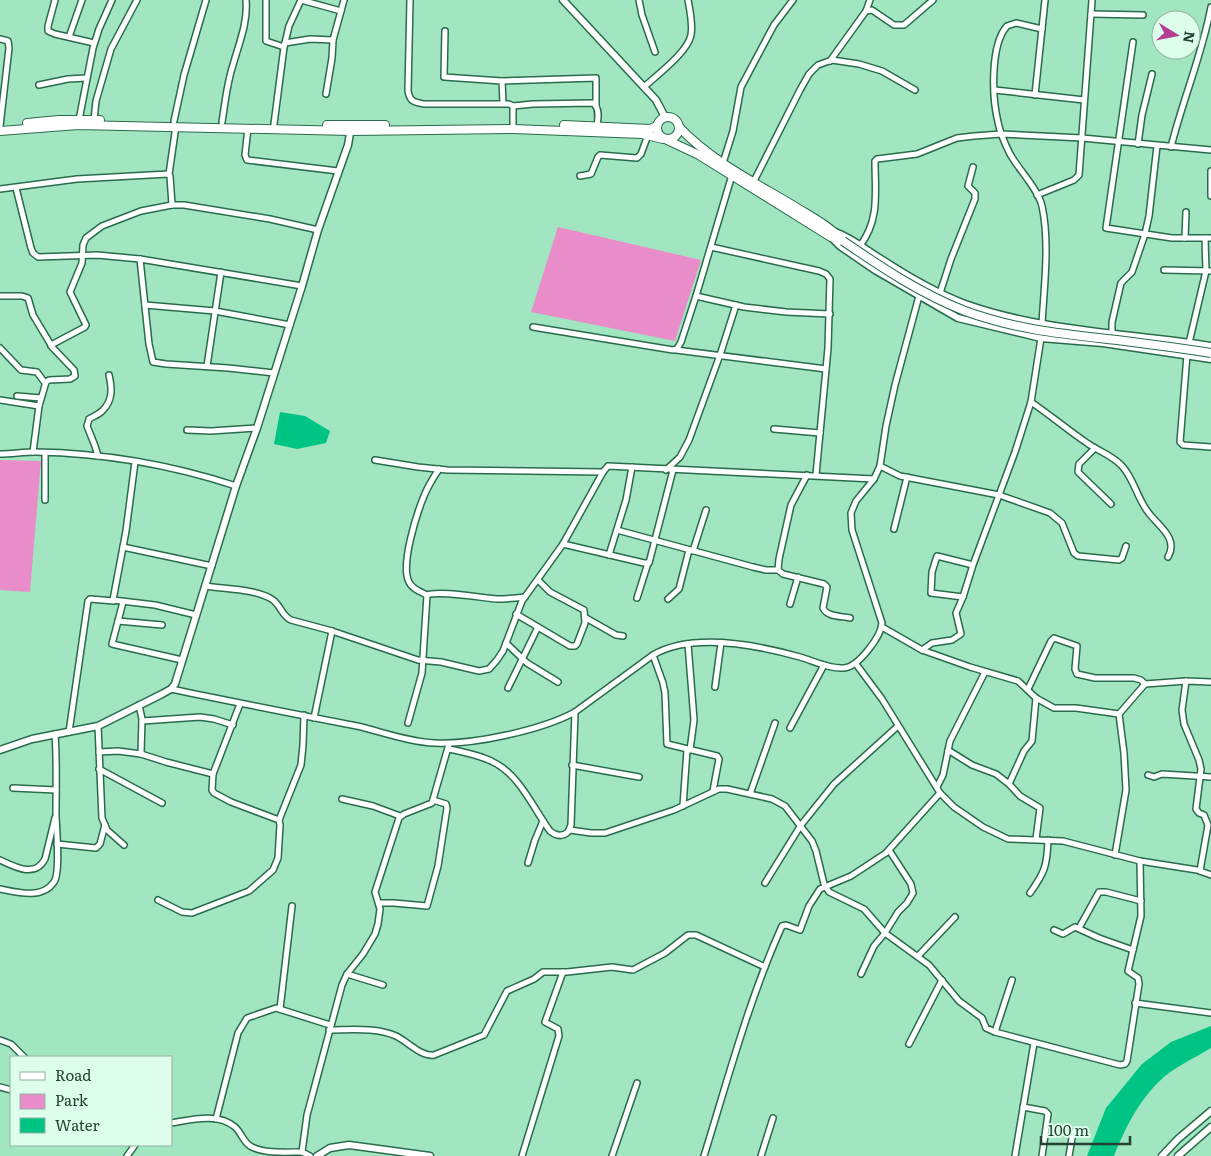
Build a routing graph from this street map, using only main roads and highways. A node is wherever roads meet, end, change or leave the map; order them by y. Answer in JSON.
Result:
{"nodes":[{"id":1,"x":175,"y":124,"type":"junction"},
{"id":2,"x":0,"y":126,"type":"edge"},
{"id":3,"x":657,"y":126,"type":"junction"},
{"id":4,"x":679,"y":127,"type":"junction"},
{"id":5,"x":351,"y":128,"type":"junction"},
{"id":6,"x":0,"y":131,"type":"edge"},
{"id":7,"x":665,"y":139,"type":"junction"},
{"id":8,"x":832,"y":234,"type":"junction"},
{"id":9,"x":1211,"y":353,"type":"edge"}],
"edges":[{"from":1,"to":2,"type":"main road"},
{"from":1,"to":5,"type":"main road"},
{"from":1,"to":5,"type":"main road"},
{"from":1,"to":6,"type":"main road"},
{"from":3,"to":4,"type":"main road"},
{"from":3,"to":5,"type":"main road"},
{"from":3,"to":7,"type":"main road"},
{"from":4,"to":7,"type":"main road"},
{"from":4,"to":8,"type":"main road"},
{"from":5,"to":7,"type":"main road"},
{"from":7,"to":8,"type":"main road"},
{"from":8,"to":9,"type":"main road","bridge":true}]}
